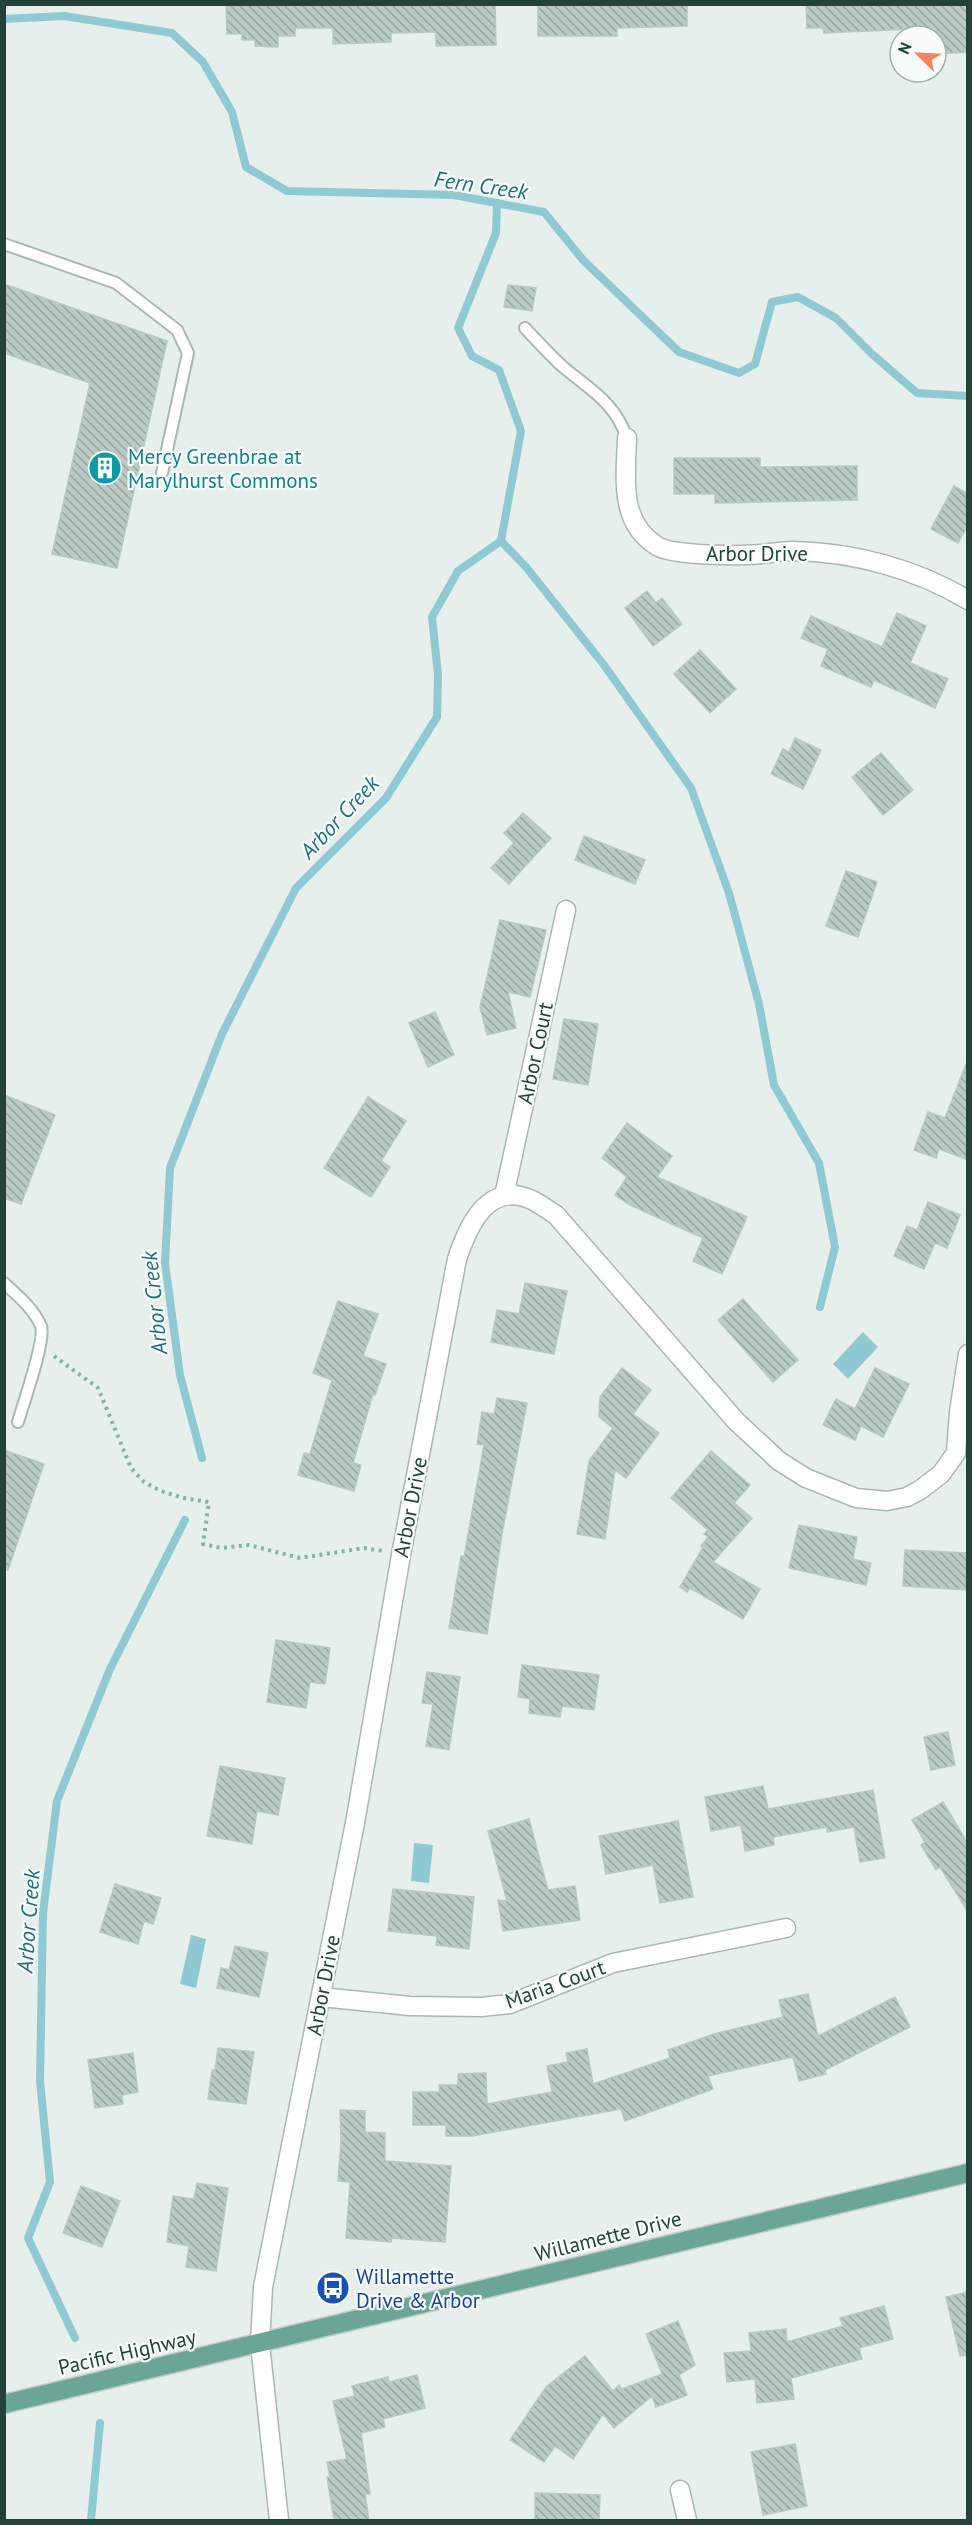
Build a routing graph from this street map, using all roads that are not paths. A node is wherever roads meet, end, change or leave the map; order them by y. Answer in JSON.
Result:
{"nodes":[{"id":1,"x":4,"y":244,"type":"edge"},
{"id":2,"x":525,"y":328,"type":"dead end"},
{"id":3,"x":627,"y":438,"type":"joint"},
{"id":4,"x":162,"y":473,"type":"dead end"},
{"id":5,"x":968,"y":600,"type":"edge"},
{"id":6,"x":566,"y":910,"type":"dead end"},
{"id":7,"x":504,"y":1196,"type":"junction"},
{"id":8,"x":4,"y":1283,"type":"edge"},
{"id":9,"x":968,"y":1354,"type":"edge"},
{"id":10,"x":18,"y":1422,"type":"dead end"},
{"id":11,"x":962,"y":1457,"type":"edge"},
{"id":12,"x":786,"y":1928,"type":"dead end"},
{"id":13,"x":321,"y":1997,"type":"junction"},
{"id":14,"x":968,"y":2173,"type":"edge"},
{"id":15,"x":260,"y":2344,"type":"junction"},
{"id":16,"x":4,"y":2404,"type":"edge"},
{"id":17,"x":680,"y":2490,"type":"dead end"},
{"id":18,"x":279,"y":2520,"type":"edge"},
{"id":19,"x":687,"y":2520,"type":"edge"}],
"edges":[{"from":1,"to":4,"type":"lane"},
{"from":2,"to":3,"type":"lane"},
{"from":3,"to":5,"type":"street","name":"Arbor Drive"},
{"from":6,"to":7,"type":"street","name":"Arbor Court"},
{"from":7,"to":11,"type":"street"},
{"from":7,"to":13,"type":"street","name":"Arbor Drive"},
{"from":8,"to":10,"type":"lane"},
{"from":9,"to":11,"type":"street"},
{"from":12,"to":13,"type":"street","name":"Maria Court"},
{"from":13,"to":15,"type":"street","name":"Arbor Drive"},
{"from":14,"to":15,"type":"main road","name":"Willamette Drive"},
{"from":15,"to":16,"type":"main road","name":"Pacific Highway"},
{"from":15,"to":18,"type":"street","name":"Arbor Drive"},
{"from":17,"to":19,"type":"street"}]}
